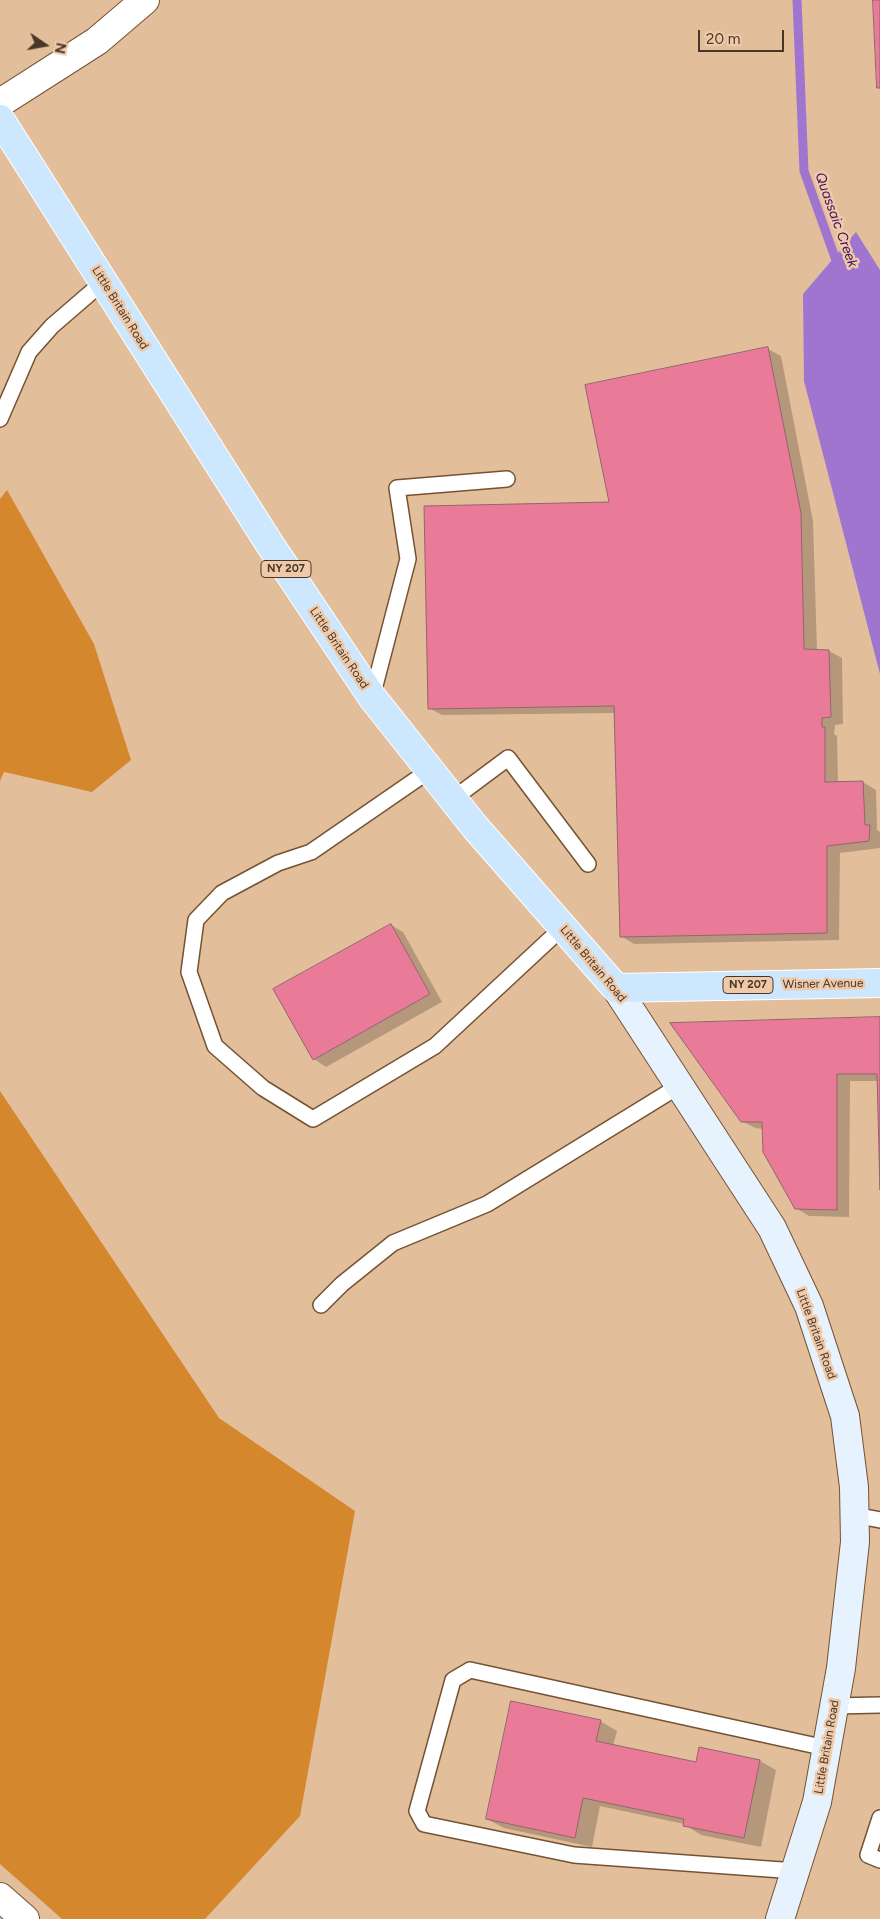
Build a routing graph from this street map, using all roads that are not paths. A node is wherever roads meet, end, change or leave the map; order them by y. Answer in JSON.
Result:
{"nodes":[{"id":1,"x":145,"y":0,"type":"edge"},
{"id":2,"x":0,"y":103,"type":"edge"},
{"id":3,"x":0,"y":119,"type":"edge"},
{"id":4,"x":103,"y":282,"type":"junction"},
{"id":5,"x":0,"y":419,"type":"edge"},
{"id":6,"x":507,"y":478,"type":"dead end"},
{"id":7,"x":372,"y":697,"type":"junction"},
{"id":8,"x":430,"y":770,"type":"junction"},
{"id":9,"x":453,"y":799,"type":"junction"},
{"id":10,"x":588,"y":864,"type":"dead end"},
{"id":11,"x":563,"y":927,"type":"junction"},
{"id":12,"x":880,"y":983,"type":"edge"},
{"id":13,"x":616,"y":988,"type":"junction"},
{"id":14,"x":680,"y":1086,"type":"junction"},
{"id":15,"x":321,"y":1305,"type":"dead end"},
{"id":16,"x":867,"y":1518,"type":"edge"},
{"id":17,"x":880,"y":1705,"type":"edge"},
{"id":18,"x":834,"y":1706,"type":"junction"},
{"id":19,"x":826,"y":1748,"type":"junction"},
{"id":20,"x":880,"y":1818,"type":"edge"},
{"id":21,"x":880,"y":1860,"type":"edge"},
{"id":22,"x":796,"y":1871,"type":"junction"},
{"id":23,"x":0,"y":1898,"type":"edge"},
{"id":24,"x":25,"y":1919,"type":"edge"},
{"id":25,"x":780,"y":1919,"type":"edge"}],
"edges":[{"from":1,"to":2,"type":"street"},
{"from":3,"to":4,"type":"main road","name":"Little Britain Road","number":"NY 207"},
{"from":4,"to":5,"type":"lane"},
{"from":4,"to":7,"type":"main road","name":"Little Britain Road","number":"NY 207"},
{"from":6,"to":7,"type":"lane"},
{"from":7,"to":8,"type":"main road","name":"Little Britain Road","number":"NY 207"},
{"from":8,"to":9,"type":"main road","name":"Little Britain Road","number":"NY 207"},
{"from":8,"to":11,"type":"lane"},
{"from":9,"to":10,"type":"lane"},
{"from":9,"to":11,"type":"main road","name":"Little Britain Road","number":"NY 207"},
{"from":11,"to":13,"type":"main road","name":"Little Britain Road","number":"NY 207"},
{"from":12,"to":13,"type":"main road","name":"Wisner Avenue","number":"NY 207"},
{"from":13,"to":14,"type":"street","name":"Little Britain Road"},
{"from":14,"to":15,"type":"lane"},
{"from":14,"to":16,"type":"street","name":"Little Britain Road"},
{"from":16,"to":18,"type":"street","name":"Little Britain Road"},
{"from":17,"to":18,"type":"lane"},
{"from":18,"to":19,"type":"street","name":"Little Britain Road"},
{"from":19,"to":22,"type":"street","name":"Little Britain Road"},
{"from":19,"to":22,"type":"lane"},
{"from":20,"to":21,"type":"lane"},
{"from":22,"to":25,"type":"street","name":"Little Britain Road"},
{"from":23,"to":24,"type":"street"}]}
